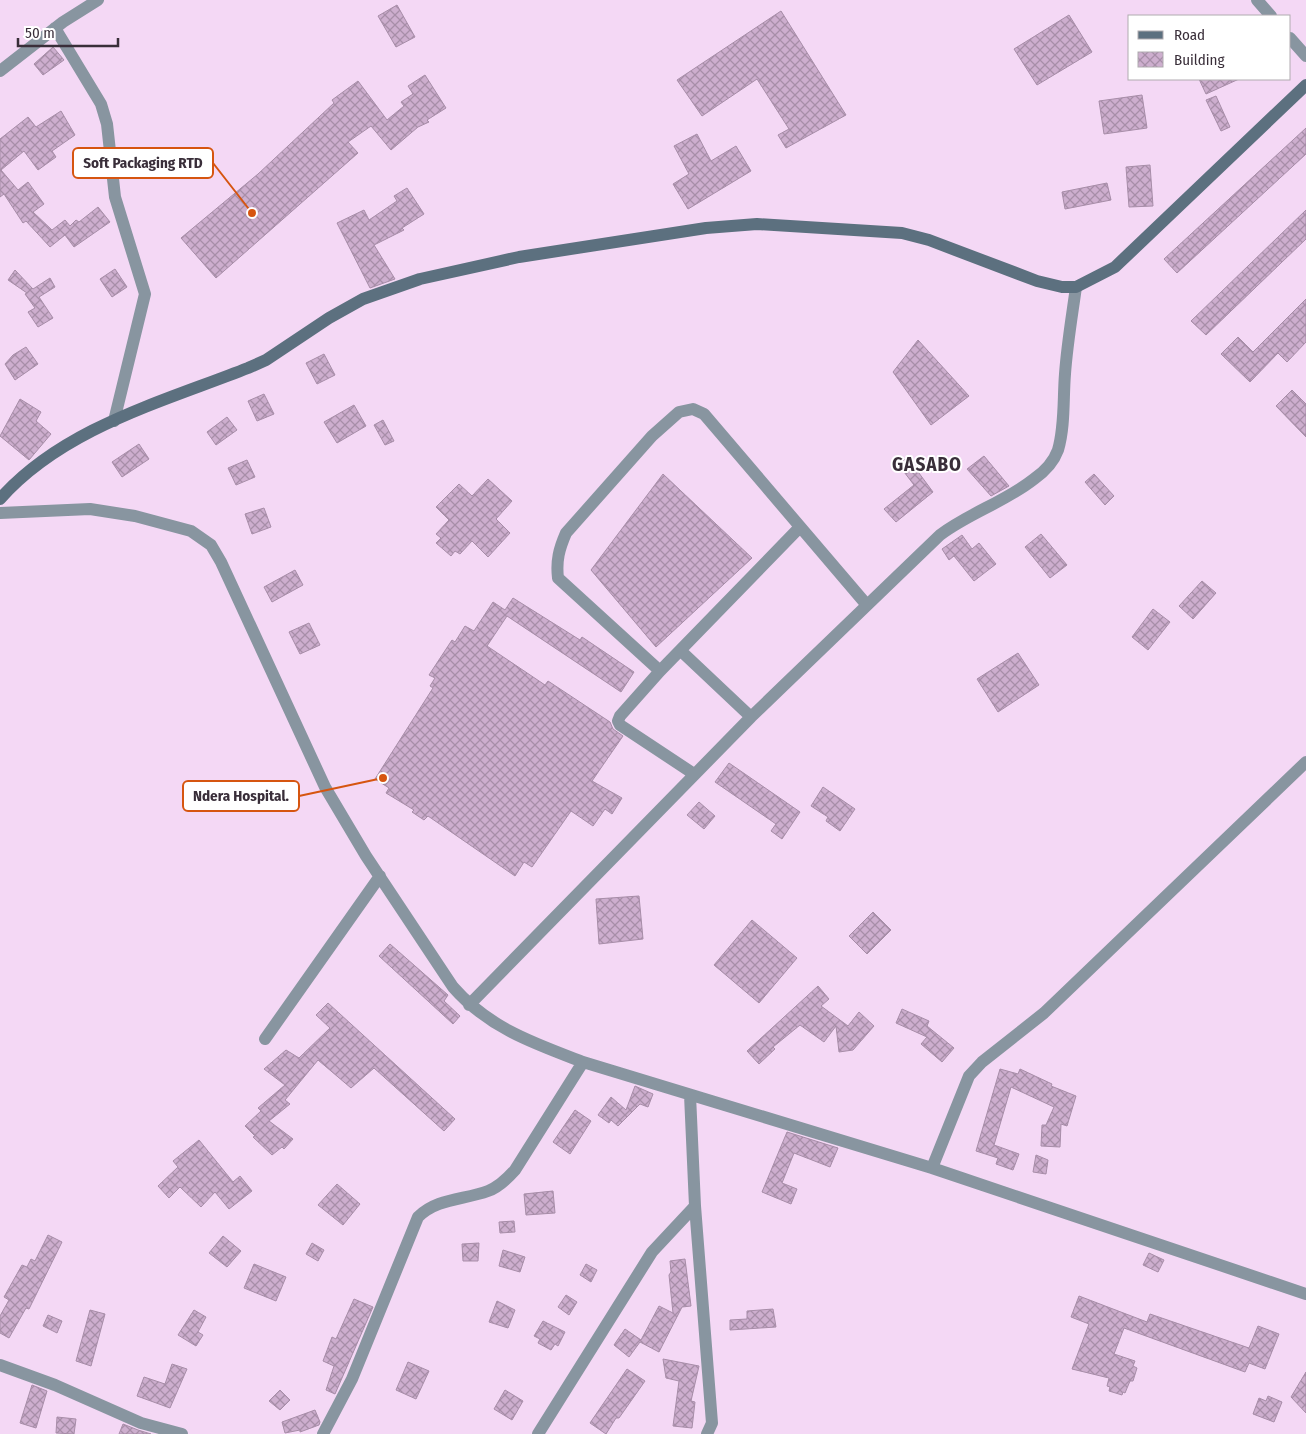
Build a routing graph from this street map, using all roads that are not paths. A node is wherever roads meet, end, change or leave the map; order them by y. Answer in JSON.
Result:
{"nodes":[{"id":1,"x":98,"y":0,"type":"edge"},
{"id":2,"x":1257,"y":0,"type":"edge"},
{"id":3,"x":1270,"y":15,"type":"edge"},
{"id":4,"x":55,"y":28,"type":"junction"},
{"id":5,"x":1291,"y":39,"type":"edge"},
{"id":6,"x":1306,"y":56,"type":"edge"},
{"id":7,"x":0,"y":71,"type":"edge"},
{"id":8,"x":1306,"y":85,"type":"edge"},
{"id":9,"x":1076,"y":287,"type":"junction"},
{"id":10,"x":114,"y":421,"type":"junction"},
{"id":11,"x":0,"y":499,"type":"edge"},
{"id":12,"x":0,"y":513,"type":"edge"},
{"id":13,"x":800,"y":527,"type":"junction"},
{"id":14,"x":866,"y":604,"type":"junction"},
{"id":15,"x":681,"y":651,"type":"junction"},
{"id":16,"x":660,"y":671,"type":"junction"},
{"id":17,"x":751,"y":717,"type":"junction"},
{"id":18,"x":1306,"y":762,"type":"edge"},
{"id":19,"x":694,"y":774,"type":"junction"},
{"id":20,"x":380,"y":876,"type":"junction"},
{"id":21,"x":469,"y":1006,"type":"junction"},
{"id":22,"x":265,"y":1039,"type":"dead end"},
{"id":23,"x":583,"y":1062,"type":"junction"},
{"id":24,"x":690,"y":1095,"type":"junction"},
{"id":25,"x":932,"y":1168,"type":"junction"},
{"id":26,"x":695,"y":1206,"type":"junction"},
{"id":27,"x":1306,"y":1294,"type":"edge"},
{"id":28,"x":0,"y":1365,"type":"edge"},
{"id":29,"x":182,"y":1434,"type":"edge"},
{"id":30,"x":323,"y":1434,"type":"edge"},
{"id":31,"x":538,"y":1434,"type":"edge"},
{"id":32,"x":707,"y":1434,"type":"edge"}],
"edges":[{"from":1,"to":4,"type":"street"},
{"from":2,"to":3,"type":"street"},
{"from":4,"to":7,"type":"street"},
{"from":4,"to":10,"type":"street"},
{"from":5,"to":6,"type":"street"},
{"from":8,"to":9,"type":"main road"},
{"from":9,"to":10,"type":"main road"},
{"from":9,"to":14,"type":"street"},
{"from":10,"to":11,"type":"main road"},
{"from":12,"to":20,"type":"street"},
{"from":13,"to":14,"type":"street"},
{"from":13,"to":15,"type":"street"},
{"from":13,"to":16,"type":"street"},
{"from":14,"to":17,"type":"street"},
{"from":15,"to":16,"type":"street"},
{"from":15,"to":17,"type":"street"},
{"from":16,"to":19,"type":"street"},
{"from":17,"to":19,"type":"street"},
{"from":18,"to":25,"type":"street"},
{"from":19,"to":21,"type":"street"},
{"from":20,"to":21,"type":"street"},
{"from":20,"to":22,"type":"street"},
{"from":21,"to":23,"type":"street"},
{"from":23,"to":24,"type":"street"},
{"from":23,"to":30,"type":"street"},
{"from":24,"to":25,"type":"street"},
{"from":24,"to":26,"type":"street"},
{"from":25,"to":27,"type":"street"},
{"from":26,"to":31,"type":"street"},
{"from":26,"to":32,"type":"street"},
{"from":28,"to":29,"type":"street"}]}
